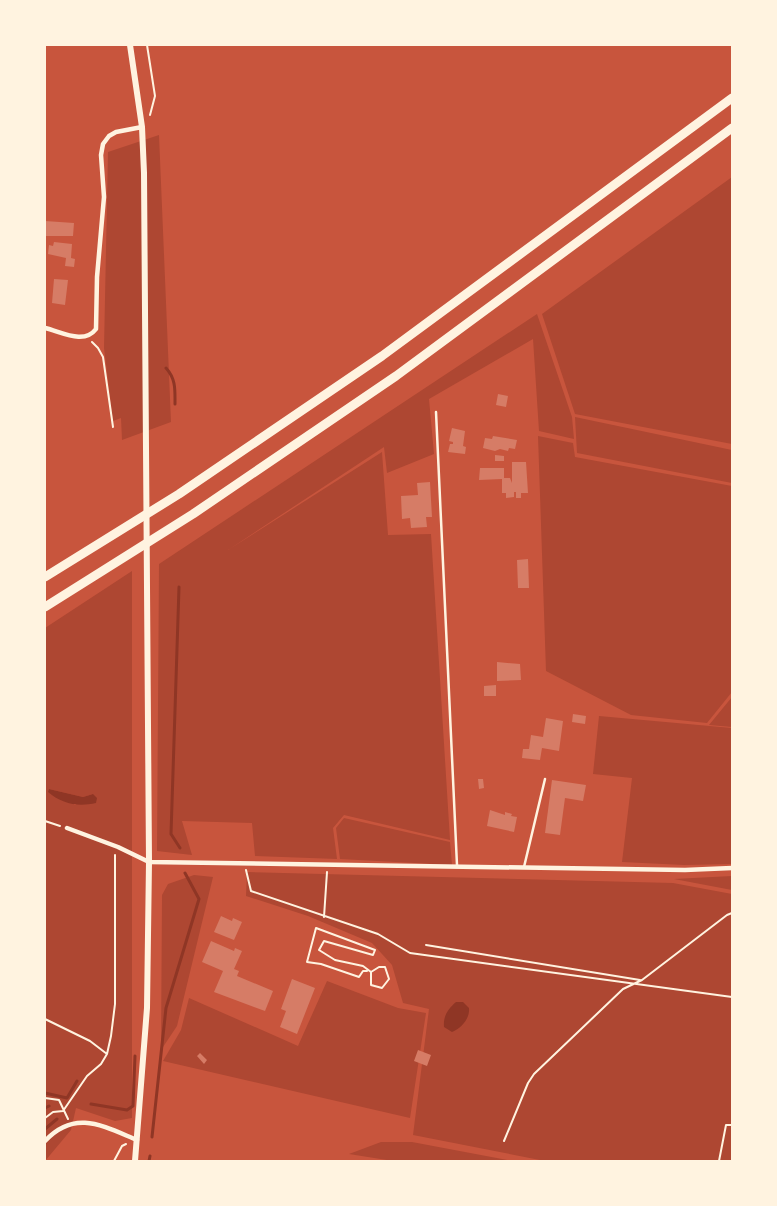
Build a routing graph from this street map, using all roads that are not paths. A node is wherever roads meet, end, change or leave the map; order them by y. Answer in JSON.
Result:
{"nodes":[{"id":1,"x":130,"y":45,"type":"edge"},
{"id":2,"x":732,"y":98,"type":"edge"},
{"id":3,"x":142,"y":127,"type":"junction"},
{"id":4,"x":732,"y":128,"type":"edge"},
{"id":5,"x":45,"y":328,"type":"edge"},
{"id":6,"x":436,"y":412,"type":"dead end"},
{"id":7,"x":45,"y":577,"type":"edge"},
{"id":8,"x":45,"y":607,"type":"edge"},
{"id":9,"x":545,"y":779,"type":"dead end"},
{"id":10,"x":67,"y":828,"type":"road end"},
{"id":11,"x":149,"y":862,"type":"junction"},
{"id":12,"x":457,"y":867,"type":"junction"},
{"id":13,"x":524,"y":867,"type":"junction"},
{"id":14,"x":732,"y":868,"type":"edge"},
{"id":15,"x":138,"y":1140,"type":"junction"},
{"id":16,"x":45,"y":1141,"type":"edge"},
{"id":17,"x":136,"y":1161,"type":"edge"}],
"edges":[{"from":1,"to":3,"type":"main road"},
{"from":2,"to":7,"type":"highway"},
{"from":3,"to":5,"type":"street"},
{"from":3,"to":11,"type":"main road"},
{"from":4,"to":8,"type":"highway"},
{"from":6,"to":12,"type":"lane"},
{"from":9,"to":13,"type":"lane"},
{"from":10,"to":11,"type":"street"},
{"from":11,"to":12,"type":"street"},
{"from":11,"to":15,"type":"main road"},
{"from":12,"to":13,"type":"street"},
{"from":13,"to":14,"type":"street"},
{"from":15,"to":16,"type":"street"},
{"from":15,"to":17,"type":"main road"}]}
